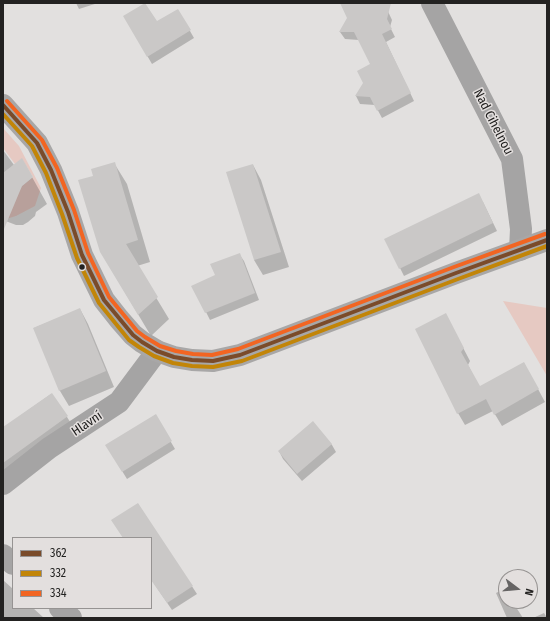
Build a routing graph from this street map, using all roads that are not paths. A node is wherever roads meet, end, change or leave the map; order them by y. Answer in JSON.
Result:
{"nodes":[{"id":1,"x":432,"y":3,"type":"edge"},
{"id":2,"x":3,"y":104,"type":"edge"},
{"id":3,"x":547,"y":240,"type":"edge"},
{"id":4,"x":520,"y":250,"type":"junction"},
{"id":5,"x":157,"y":351,"type":"junction"},
{"id":6,"x":3,"y":484,"type":"edge"},
{"id":7,"x":3,"y":555,"type":"edge"},
{"id":8,"x":12,"y":563,"type":"edge"},
{"id":9,"x":61,"y":609,"type":"edge"},
{"id":10,"x":71,"y":618,"type":"edge"}],
"edges":[{"from":1,"to":4,"type":"street","name":"Nad Cihelnou"},
{"from":2,"to":5,"type":"main road"},
{"from":3,"to":4,"type":"main road"},
{"from":4,"to":5,"type":"main road"},
{"from":5,"to":6,"type":"street","name":"Hlavní"},
{"from":7,"to":8,"type":"street"},
{"from":9,"to":10,"type":"street"}]}
